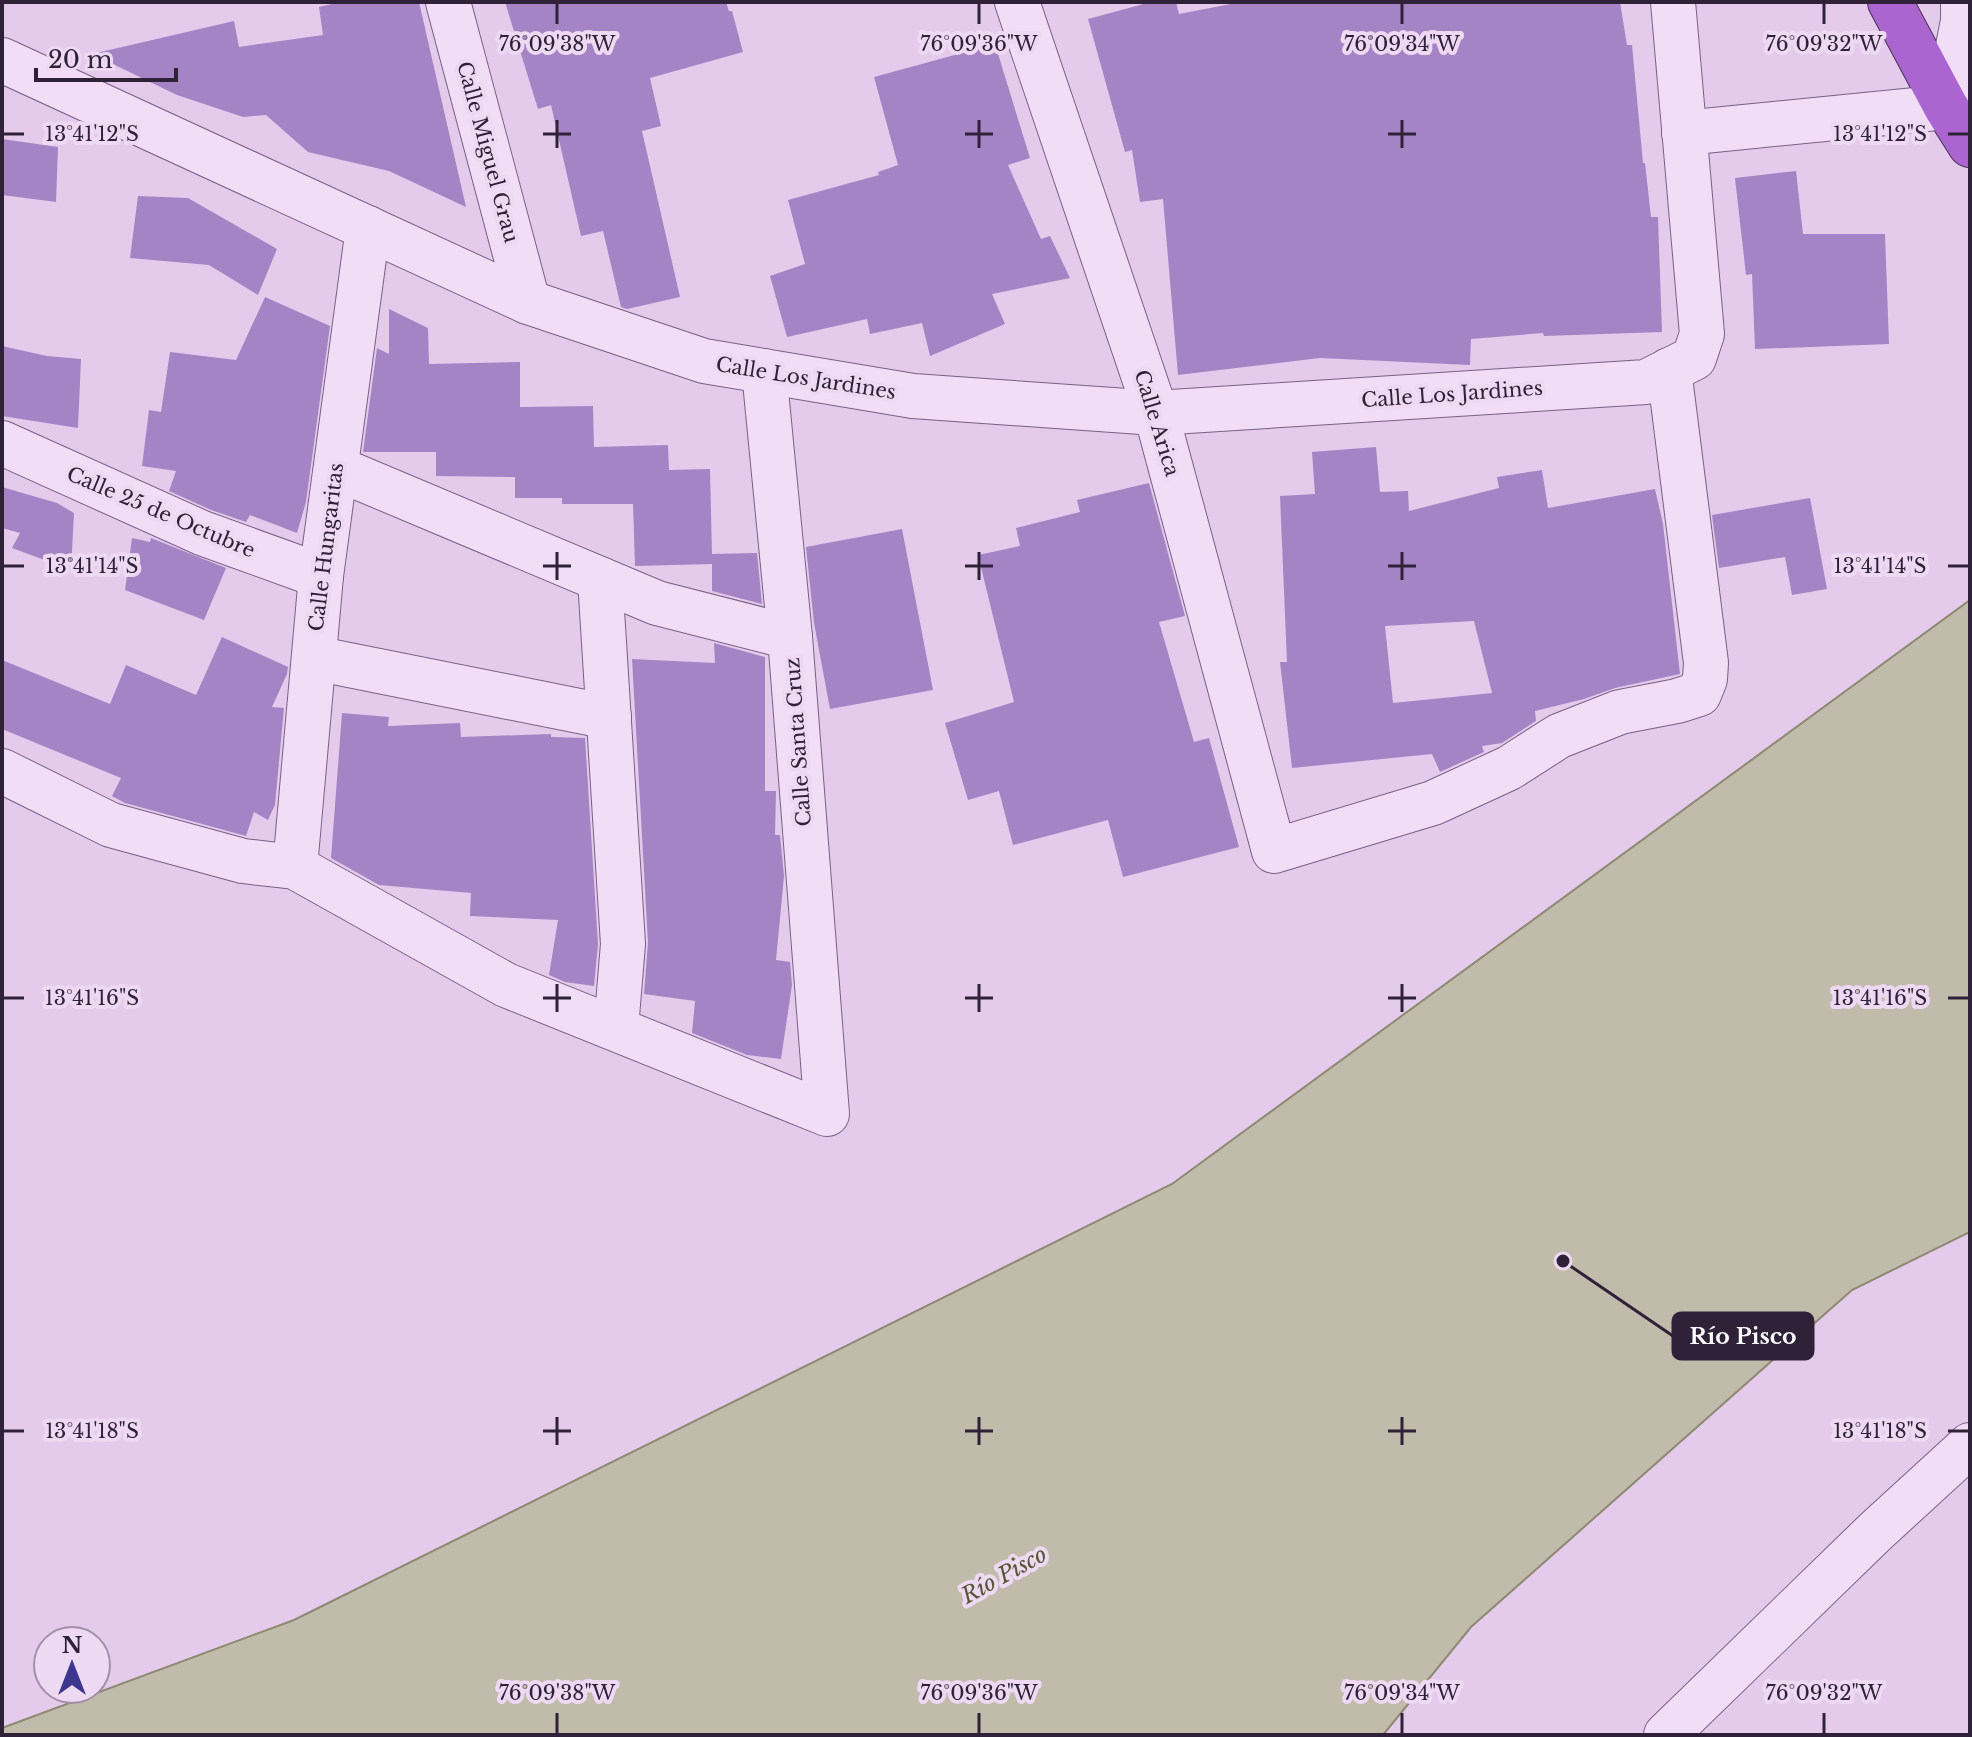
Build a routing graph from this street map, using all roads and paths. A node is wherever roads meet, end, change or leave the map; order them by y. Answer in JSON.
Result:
{"nodes":[{"id":1,"x":448,"y":2,"type":"edge"},
{"id":2,"x":1017,"y":2,"type":"edge"},
{"id":3,"x":1673,"y":2,"type":"edge"},
{"id":4,"x":1890,"y":2,"type":"edge"},
{"id":5,"x":1963,"y":2,"type":"edge"},
{"id":6,"x":2,"y":60,"type":"edge"},
{"id":7,"x":1946,"y":107,"type":"junction"},
{"id":8,"x":1684,"y":133,"type":"junction"},
{"id":9,"x":1970,"y":145,"type":"edge"},
{"id":10,"x":368,"y":228,"type":"junction"},
{"id":11,"x":528,"y":302,"type":"junction"},
{"id":12,"x":1669,"y":370,"type":"junction"},
{"id":13,"x":764,"y":371,"type":"junction"},
{"id":14,"x":1156,"y":413,"type":"junction"},
{"id":15,"x":2,"y":443,"type":"edge"},
{"id":16,"x":336,"y":468,"type":"junction"},
{"id":17,"x":321,"y":576,"type":"junction"},
{"id":18,"x":600,"y":579,"type":"junction"},
{"id":19,"x":790,"y":637,"type":"junction"},
{"id":20,"x":314,"y":658,"type":"junction"},
{"id":21,"x":609,"y":717,"type":"junction"},
{"id":22,"x":2,"y":771,"type":"edge"},
{"id":23,"x":295,"y":867,"type":"junction"},
{"id":24,"x":616,"y":1028,"type":"junction"},
{"id":25,"x":1970,"y":1445,"type":"edge"},
{"id":26,"x":1666,"y":1735,"type":"edge"}],
"edges":[{"from":1,"to":11,"type":"street","name":"Calle Miguel Grau"},
{"from":2,"to":14,"type":"street","name":"Calle Arica"},
{"from":3,"to":8,"type":"street"},
{"from":4,"to":7,"type":"highway"},
{"from":5,"to":7,"type":"street"},
{"from":6,"to":10,"type":"street","name":"Calle Los Jardines"},
{"from":7,"to":8,"type":"street"},
{"from":7,"to":9,"type":"highway"},
{"from":8,"to":12,"type":"street"},
{"from":10,"to":11,"type":"street","name":"Calle Los Jardines"},
{"from":10,"to":16,"type":"street","name":"Calle Hungaritas"},
{"from":11,"to":13,"type":"street","name":"Calle Los Jardines"},
{"from":12,"to":14,"type":"street","name":"Calle Los Jardines"},
{"from":12,"to":14,"type":"street","name":"Calle Arica"},
{"from":13,"to":14,"type":"street","name":"Calle Los Jardines"},
{"from":13,"to":19,"type":"street","name":"Calle Santa Cruz"},
{"from":15,"to":17,"type":"street","name":"Calle 25 de Octubre"},
{"from":16,"to":17,"type":"street","name":"Calle Hungaritas"},
{"from":16,"to":18,"type":"street"},
{"from":17,"to":20,"type":"street","name":"Calle Hungaritas"},
{"from":18,"to":19,"type":"street"},
{"from":18,"to":21,"type":"street"},
{"from":19,"to":24,"type":"street","name":"Calle Santa Cruz"},
{"from":20,"to":21,"type":"street"},
{"from":20,"to":23,"type":"street","name":"Calle Hungaritas"},
{"from":21,"to":24,"type":"street"},
{"from":22,"to":23,"type":"street"},
{"from":23,"to":24,"type":"street"},
{"from":25,"to":26,"type":"street"}]}
